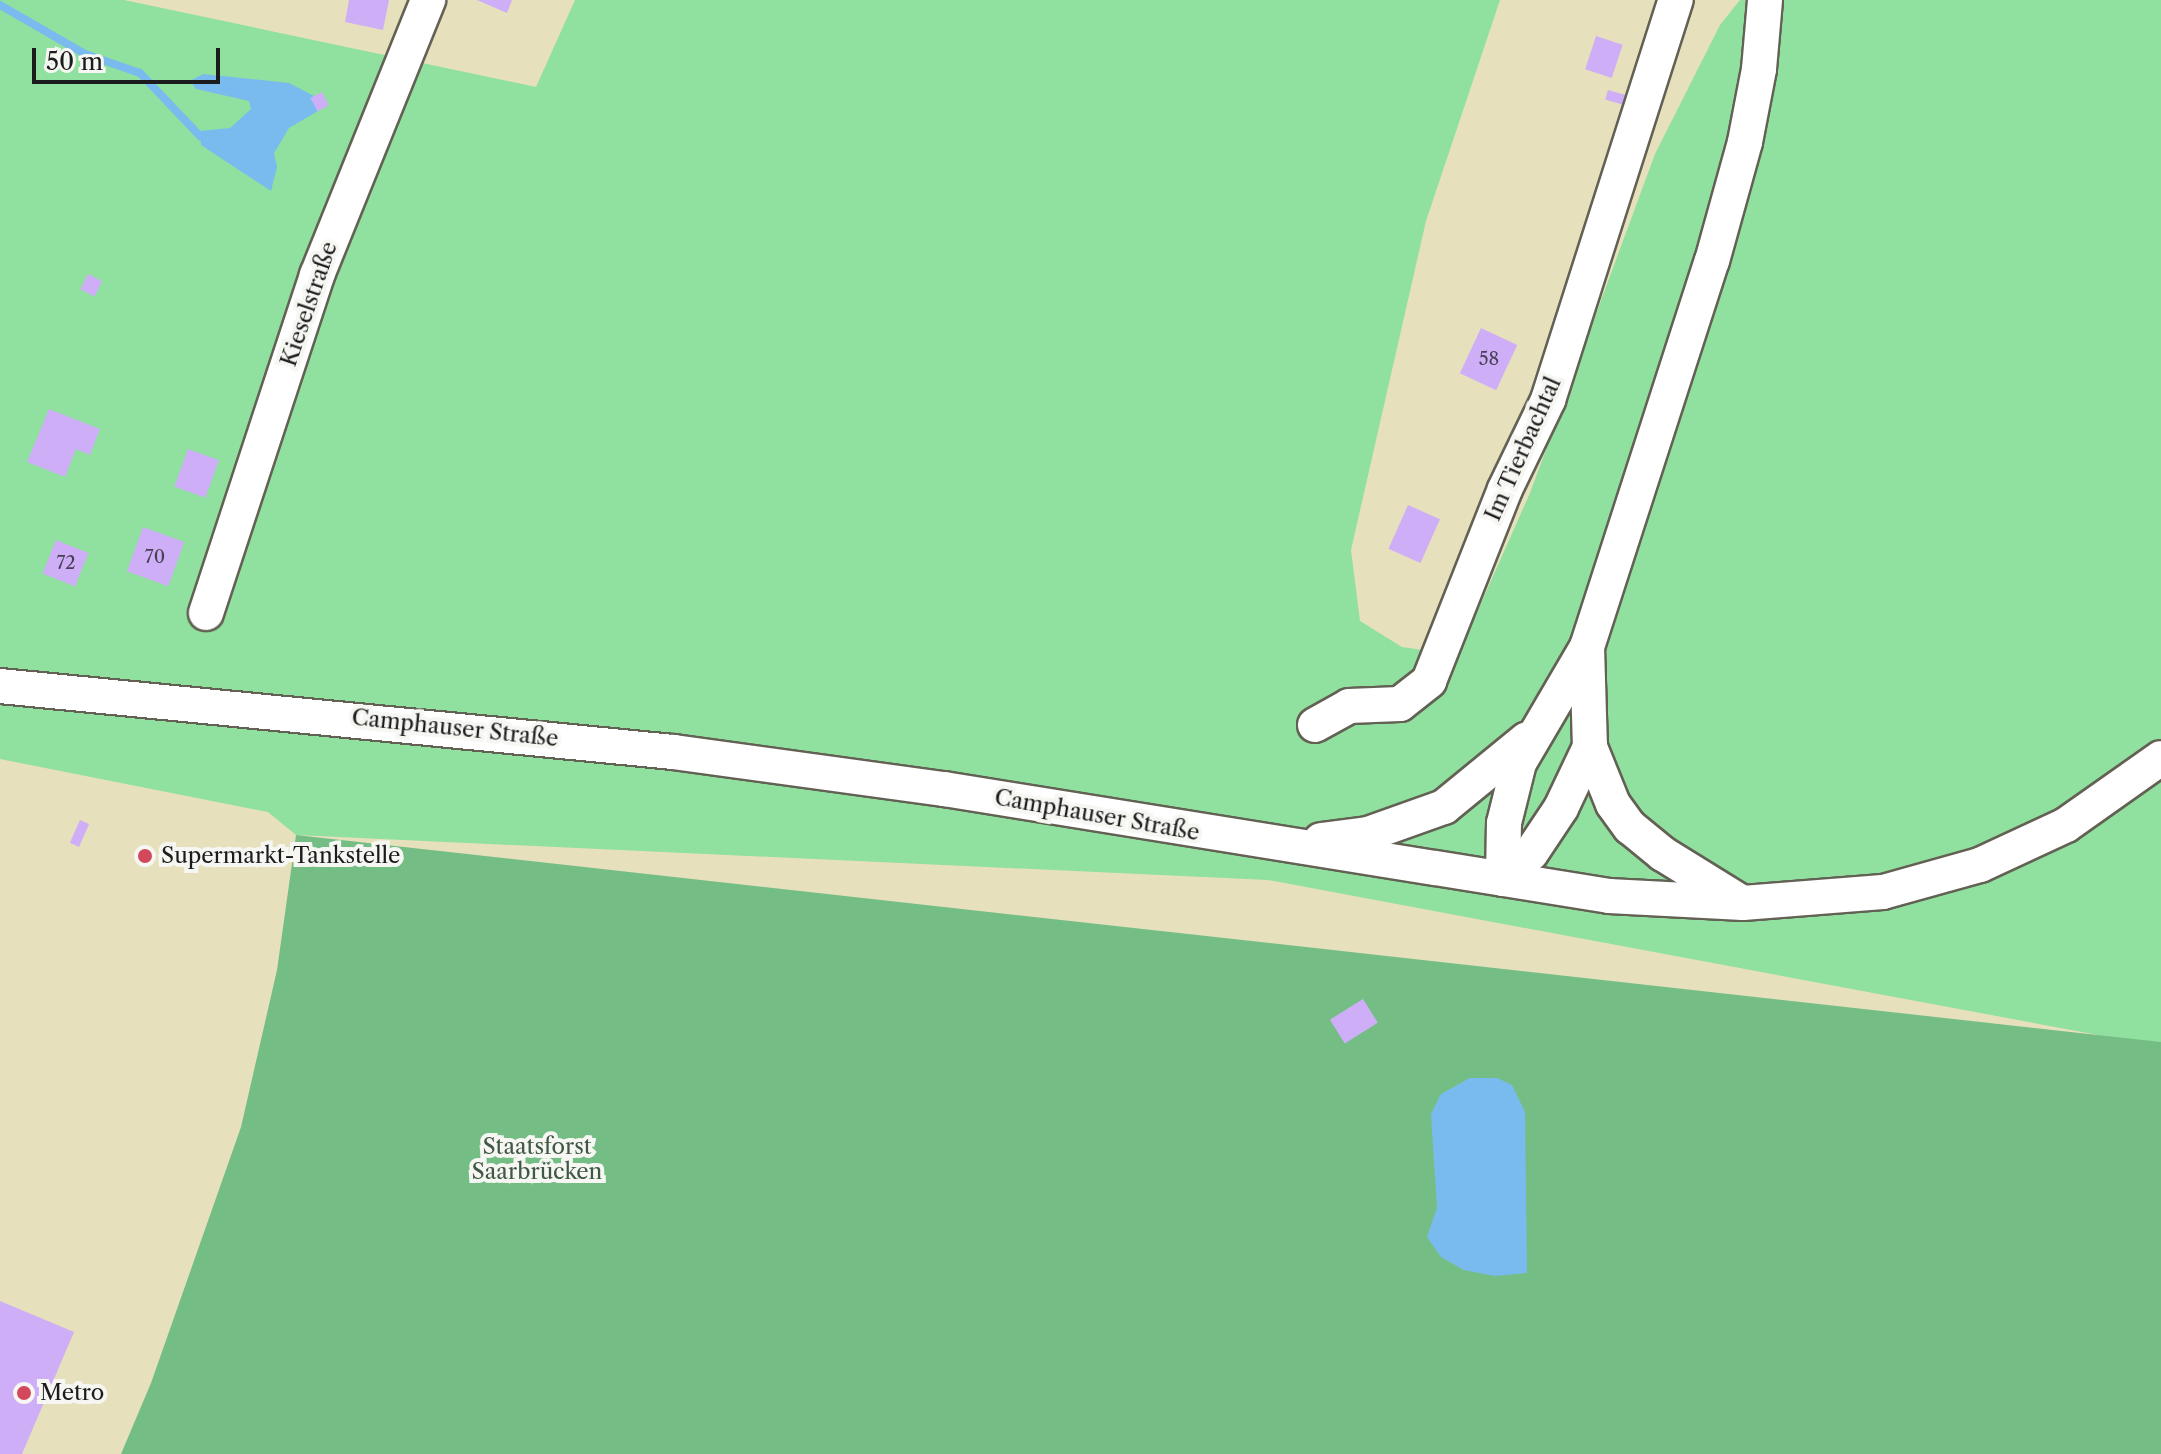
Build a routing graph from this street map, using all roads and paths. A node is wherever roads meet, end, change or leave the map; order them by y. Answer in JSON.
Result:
{"nodes":[{"id":1,"x":428,"y":0,"type":"edge"},
{"id":2,"x":1676,"y":0,"type":"edge"},
{"id":3,"x":1765,"y":0,"type":"edge"},
{"id":4,"x":206,"y":613,"type":"dead end"},
{"id":5,"x":1587,"y":647,"type":"junction"},
{"id":6,"x":0,"y":686,"type":"edge"},
{"id":7,"x":1315,"y":725,"type":"dead end"},
{"id":8,"x":1535,"y":733,"type":"junction"},
{"id":9,"x":1590,"y":747,"type":"junction"},
{"id":10,"x":2161,"y":758,"type":"edge"},
{"id":11,"x":1281,"y":845,"type":"junction"},
{"id":12,"x":1503,"y":879,"type":"junction"},
{"id":13,"x":1743,"y":903,"type":"junction"}],
"edges":[{"from":1,"to":4,"type":"street","name":"Kieselstraße"},
{"from":2,"to":7,"type":"street","name":"Im Tierbachtal"},
{"from":3,"to":5,"type":"street"},
{"from":5,"to":8,"type":"street"},
{"from":5,"to":9,"type":"street"},
{"from":6,"to":11,"type":"street","name":"Camphauser Straße"},
{"from":8,"to":11,"type":"street"},
{"from":8,"to":12,"type":"street"},
{"from":9,"to":12,"type":"street"},
{"from":9,"to":13,"type":"street"},
{"from":10,"to":13,"type":"street","name":"Camphauser Straße"},
{"from":11,"to":12,"type":"street","name":"Camphauser Straße"},
{"from":12,"to":13,"type":"street","name":"Camphauser Straße"}]}
